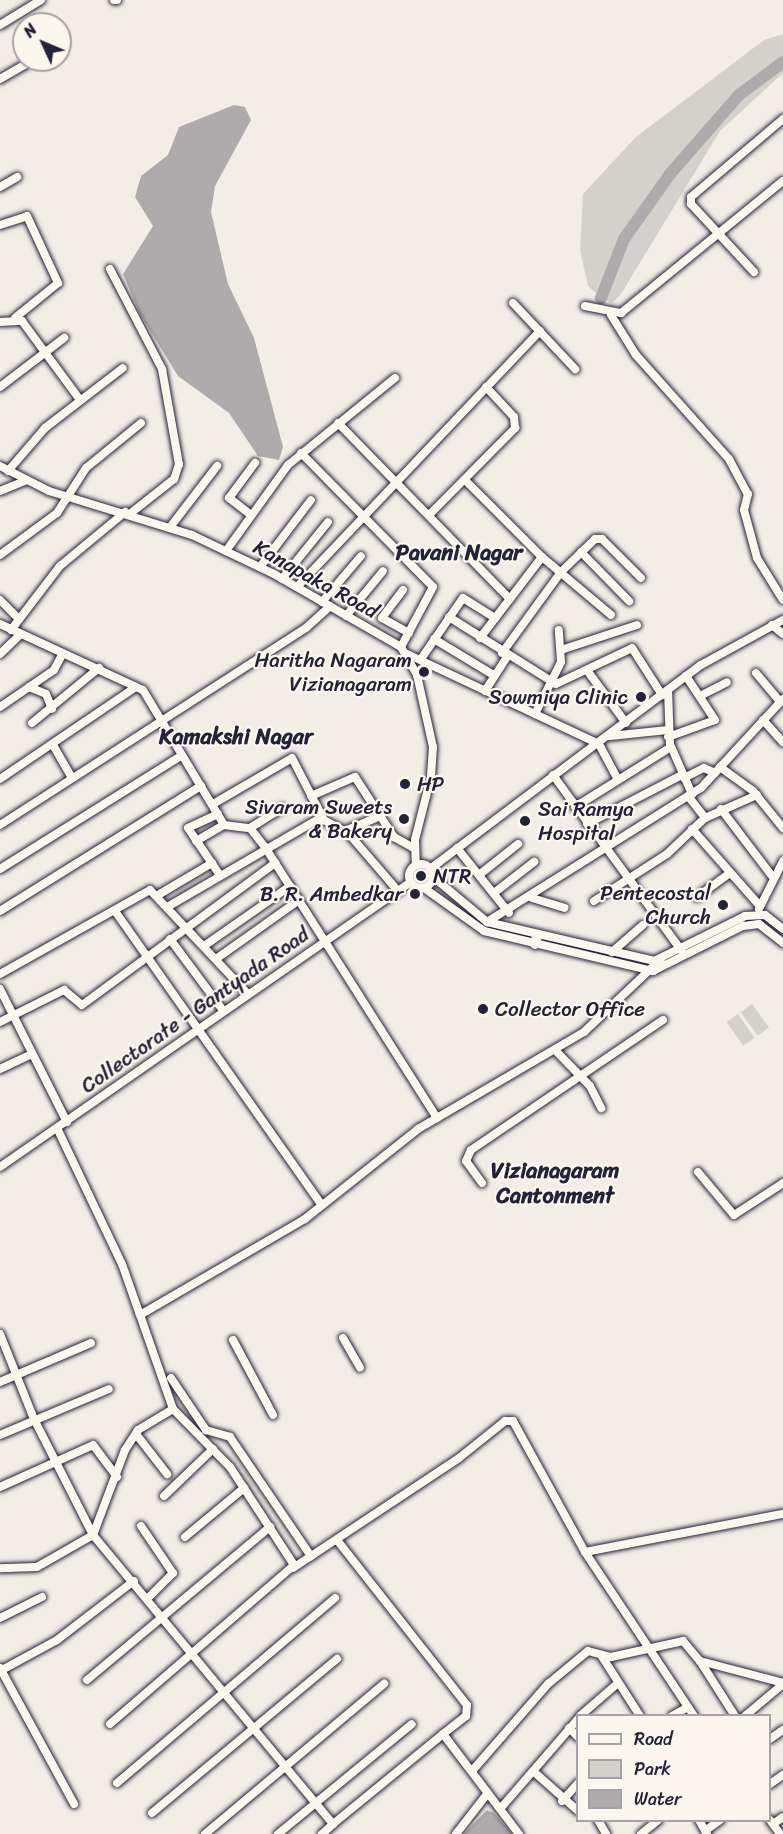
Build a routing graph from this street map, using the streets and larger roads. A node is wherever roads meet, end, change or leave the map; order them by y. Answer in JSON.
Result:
{"nodes":[{"id":1,"x":40,"y":0,"type":"edge"},
{"id":2,"x":0,"y":25,"type":"edge"},
{"id":3,"x":783,"y":119,"type":"edge"},
{"id":4,"x":17,"y":177,"type":"dead end"},
{"id":5,"x":783,"y":181,"type":"edge"},
{"id":6,"x":0,"y":187,"type":"edge"},
{"id":7,"x":0,"y":225,"type":"edge"},
{"id":8,"x":718,"y":234,"type":"junction"},
{"id":9,"x":110,"y":269,"type":"dead end"},
{"id":10,"x":754,"y":272,"type":"dead end"},
{"id":11,"x":513,"y":303,"type":"dead end"},
{"id":12,"x":585,"y":306,"type":"dead end"},
{"id":13,"x":612,"y":315,"type":"junction"},
{"id":14,"x":15,"y":318,"type":"junction"},
{"id":15,"x":0,"y":322,"type":"edge"},
{"id":16,"x":540,"y":331,"type":"junction"},
{"id":17,"x":64,"y":338,"type":"dead end"},
{"id":18,"x":44,"y":351,"type":"junction"},
{"id":19,"x":123,"y":368,"type":"dead end"},
{"id":20,"x":576,"y":369,"type":"dead end"},
{"id":21,"x":395,"y":378,"type":"dead end"},
{"id":22,"x":0,"y":387,"type":"edge"},
{"id":23,"x":486,"y":387,"type":"junction"},
{"id":24,"x":80,"y":400,"type":"junction"},
{"id":25,"x":141,"y":423,"type":"dead end"},
{"id":26,"x":338,"y":423,"type":"junction"},
{"id":27,"x":301,"y":453,"type":"junction"},
{"id":28,"x":255,"y":463,"type":"dead end"},
{"id":29,"x":217,"y":466,"type":"dead end"},
{"id":30,"x":4,"y":469,"type":"edge"},
{"id":31,"x":397,"y":479,"type":"junction"},
{"id":32,"x":27,"y":480,"type":"junction"},
{"id":33,"x":465,"y":480,"type":"junction"},
{"id":34,"x":0,"y":491,"type":"edge"},
{"id":35,"x":69,"y":497,"type":"junction"},
{"id":36,"x":311,"y":500,"type":"dead end"},
{"id":37,"x":128,"y":512,"type":"junction"},
{"id":38,"x":431,"y":513,"type":"junction"},
{"id":39,"x":361,"y":514,"type":"junction"},
{"id":40,"x":250,"y":515,"type":"junction"},
{"id":41,"x":328,"y":522,"type":"dead end"},
{"id":42,"x":171,"y":526,"type":"junction"},
{"id":43,"x":226,"y":551,"type":"junction"},
{"id":44,"x":580,"y":552,"type":"junction"},
{"id":45,"x":0,"y":555,"type":"edge"},
{"id":46,"x":361,"y":556,"type":"dead end"},
{"id":47,"x":542,"y":558,"type":"junction"},
{"id":48,"x":260,"y":567,"type":"junction"},
{"id":49,"x":383,"y":571,"type":"dead end"},
{"id":50,"x":561,"y":572,"type":"junction"},
{"id":51,"x":641,"y":578,"type":"dead end"},
{"id":52,"x":282,"y":579,"type":"junction"},
{"id":53,"x":297,"y":588,"type":"junction"},
{"id":54,"x":403,"y":590,"type":"dead end"},
{"id":55,"x":510,"y":599,"type":"junction"},
{"id":56,"x":0,"y":600,"type":"edge"},
{"id":57,"x":783,"y":600,"type":"edge"},
{"id":58,"x":629,"y":601,"type":"dead end"},
{"id":59,"x":326,"y":604,"type":"junction"},
{"id":60,"x":611,"y":615,"type":"dead end"},
{"id":61,"x":346,"y":616,"type":"junction"},
{"id":62,"x":449,"y":617,"type":"junction"},
{"id":63,"x":495,"y":618,"type":"junction"},
{"id":64,"x":19,"y":619,"type":"junction"},
{"id":65,"x":783,"y":620,"type":"edge"},
{"id":66,"x":0,"y":624,"type":"edge"},
{"id":67,"x":637,"y":625,"type":"dead end"},
{"id":68,"x":772,"y":625,"type":"junction"},
{"id":69,"x":11,"y":630,"type":"junction"},
{"id":70,"x":559,"y":630,"type":"dead end"},
{"id":71,"x":409,"y":633,"type":"junction"},
{"id":72,"x":783,"y":634,"type":"edge"},
{"id":73,"x":20,"y":635,"type":"junction"},
{"id":74,"x":480,"y":638,"type":"junction"},
{"id":75,"x":434,"y":639,"type":"junction"},
{"id":76,"x":398,"y":646,"type":"junction"},
{"id":77,"x":561,"y":650,"type":"junction"},
{"id":78,"x":0,"y":654,"type":"edge"},
{"id":79,"x":62,"y":655,"type":"junction"},
{"id":80,"x":505,"y":655,"type":"junction"},
{"id":81,"x":421,"y":659,"type":"junction"},
{"id":82,"x":99,"y":668,"type":"junction"},
{"id":83,"x":589,"y":673,"type":"junction"},
{"id":84,"x":756,"y":673,"type":"dead end"},
{"id":85,"x":495,"y":676,"type":"junction"},
{"id":86,"x":686,"y":676,"type":"junction"},
{"id":87,"x":727,"y":682,"type":"dead end"},
{"id":88,"x":551,"y":683,"type":"junction"},
{"id":89,"x":29,"y":687,"type":"junction"},
{"id":90,"x":136,"y":687,"type":"junction"},
{"id":91,"x":485,"y":691,"type":"junction"},
{"id":92,"x":665,"y":693,"type":"junction"},
{"id":93,"x":700,"y":696,"type":"junction"},
{"id":94,"x":782,"y":700,"type":"edge"},
{"id":95,"x":0,"y":707,"type":"edge"},
{"id":96,"x":51,"y":709,"type":"junction"},
{"id":97,"x":535,"y":714,"type":"junction"},
{"id":98,"x":162,"y":718,"type":"junction"},
{"id":99,"x":764,"y":720,"type":"junction"},
{"id":100,"x":32,"y":723,"type":"dead end"},
{"id":101,"x":627,"y":723,"type":"junction"},
{"id":102,"x":668,"y":734,"type":"junction"},
{"id":103,"x":610,"y":736,"type":"junction"},
{"id":104,"x":783,"y":742,"type":"edge"},
{"id":105,"x":599,"y":744,"type":"junction"},
{"id":106,"x":53,"y":745,"type":"junction"},
{"id":107,"x":671,"y":747,"type":"junction"},
{"id":108,"x":181,"y":756,"type":"junction"},
{"id":109,"x":717,"y":770,"type":"junction"},
{"id":110,"x":553,"y":775,"type":"junction"},
{"id":111,"x":71,"y":776,"type":"junction"},
{"id":112,"x":683,"y":776,"type":"junction"},
{"id":113,"x":0,"y":779,"type":"edge"},
{"id":114,"x":618,"y":779,"type":"junction"},
{"id":115,"x":201,"y":786,"type":"junction"},
{"id":116,"x":690,"y":795,"type":"junction"},
{"id":117,"x":757,"y":795,"type":"junction"},
{"id":118,"x":311,"y":796,"type":"junction"},
{"id":119,"x":213,"y":804,"type":"junction"},
{"id":120,"x":576,"y":807,"type":"junction"},
{"id":121,"x":282,"y":808,"type":"dead end"},
{"id":122,"x":721,"y":809,"type":"junction"},
{"id":123,"x":218,"y":814,"type":"junction"},
{"id":124,"x":381,"y":816,"type":"junction"},
{"id":125,"x":322,"y":817,"type":"junction"},
{"id":126,"x":705,"y":818,"type":"junction"},
{"id":127,"x":587,"y":824,"type":"junction"},
{"id":128,"x":0,"y":825,"type":"edge"},
{"id":129,"x":224,"y":825,"type":"junction"},
{"id":130,"x":250,"y":828,"type":"junction"},
{"id":131,"x":783,"y":828,"type":"edge"},
{"id":132,"x":692,"y":829,"type":"junction"},
{"id":133,"x":345,"y":831,"type":"junction"},
{"id":134,"x":196,"y":841,"type":"junction"},
{"id":135,"x":518,"y":844,"type":"dead end"},
{"id":136,"x":265,"y":847,"type":"junction"},
{"id":137,"x":414,"y":848,"type":"junction"},
{"id":138,"x":457,"y":848,"type":"junction"},
{"id":139,"x":606,"y":851,"type":"junction"},
{"id":140,"x":783,"y":861,"type":"edge"},
{"id":141,"x":534,"y":862,"type":"dead end"},
{"id":142,"x":212,"y":863,"type":"junction"},
{"id":143,"x":275,"y":863,"type":"junction"},
{"id":144,"x":416,"y":865,"type":"junction"},
{"id":145,"x":0,"y":869,"type":"edge"},
{"id":146,"x":431,"y":873,"type":"junction"},
{"id":147,"x":729,"y":873,"type":"junction"},
{"id":148,"x":219,"y":874,"type":"junction"},
{"id":149,"x":479,"y":875,"type":"junction"},
{"id":150,"x":772,"y":876,"type":"junction"},
{"id":151,"x":627,"y":879,"type":"junction"},
{"id":152,"x":411,"y":882,"type":"junction"},
{"id":153,"x":290,"y":886,"type":"junction"},
{"id":154,"x":424,"y":888,"type":"junction"},
{"id":155,"x":398,"y":891,"type":"junction"},
{"id":156,"x":494,"y":893,"type":"junction"},
{"id":157,"x":449,"y":894,"type":"junction"},
{"id":158,"x":158,"y":896,"type":"junction"},
{"id":159,"x":697,"y":897,"type":"dead end"},
{"id":160,"x":532,"y":898,"type":"junction"},
{"id":161,"x":298,"y":900,"type":"junction"},
{"id":162,"x":594,"y":901,"type":"dead end"},
{"id":163,"x":442,"y":904,"type":"junction"},
{"id":164,"x":169,"y":906,"type":"junction"},
{"id":165,"x":564,"y":908,"type":"dead end"},
{"id":166,"x":759,"y":910,"type":"junction"},
{"id":167,"x":0,"y":911,"type":"edge"},
{"id":168,"x":115,"y":911,"type":"junction"},
{"id":169,"x":509,"y":913,"type":"junction"},
{"id":170,"x":487,"y":922,"type":"junction"},
{"id":171,"x":759,"y":924,"type":"junction"},
{"id":172,"x":643,"y":925,"type":"dead end"},
{"id":173,"x":186,"y":927,"type":"junction"},
{"id":174,"x":783,"y":929,"type":"edge"},
{"id":175,"x":170,"y":939,"type":"junction"},
{"id":176,"x":536,"y":940,"type":"junction"},
{"id":177,"x":322,"y":942,"type":"junction"},
{"id":178,"x":783,"y":943,"type":"edge"},
{"id":179,"x":204,"y":946,"type":"junction"},
{"id":180,"x":681,"y":950,"type":"junction"},
{"id":181,"x":612,"y":952,"type":"junction"},
{"id":182,"x":148,"y":956,"type":"junction"},
{"id":183,"x":216,"y":959,"type":"junction"},
{"id":184,"x":661,"y":959,"type":"junction"},
{"id":185,"x":653,"y":971,"type":"junction"},
{"id":186,"x":0,"y":974,"type":"edge"},
{"id":187,"x":0,"y":989,"type":"edge"},
{"id":188,"x":246,"y":992,"type":"junction"},
{"id":189,"x":222,"y":1009,"type":"junction"},
{"id":190,"x":14,"y":1016,"type":"junction"},
{"id":191,"x":663,"y":1020,"type":"dead end"},
{"id":192,"x":0,"y":1022,"type":"edge"},
{"id":193,"x":195,"y":1029,"type":"junction"},
{"id":194,"x":555,"y":1050,"type":"junction"},
{"id":195,"x":32,"y":1054,"type":"junction"},
{"id":196,"x":0,"y":1069,"type":"edge"},
{"id":197,"x":580,"y":1074,"type":"junction"},
{"id":198,"x":601,"y":1108,"type":"dead end"},
{"id":199,"x":437,"y":1118,"type":"junction"},
{"id":200,"x":67,"y":1122,"type":"junction"},
{"id":201,"x":57,"y":1128,"type":"junction"},
{"id":202,"x":0,"y":1167,"type":"edge"},
{"id":203,"x":698,"y":1172,"type":"dead end"},
{"id":204,"x":482,"y":1183,"type":"dead end"},
{"id":205,"x":783,"y":1183,"type":"edge"},
{"id":206,"x":321,"y":1204,"type":"junction"},
{"id":207,"x":140,"y":1315,"type":"junction"},
{"id":208,"x":0,"y":1334,"type":"edge"},
{"id":209,"x":343,"y":1338,"type":"dead end"},
{"id":210,"x":233,"y":1340,"type":"dead end"},
{"id":211,"x":91,"y":1343,"type":"dead end"},
{"id":212,"x":360,"y":1368,"type":"dead end"},
{"id":213,"x":17,"y":1375,"type":"junction"},
{"id":214,"x":171,"y":1378,"type":"dead end"},
{"id":215,"x":0,"y":1382,"type":"edge"},
{"id":216,"x":109,"y":1389,"type":"dead end"},
{"id":217,"x":172,"y":1409,"type":"junction"},
{"id":218,"x":273,"y":1415,"type":"dead end"},
{"id":219,"x":34,"y":1419,"type":"junction"},
{"id":220,"x":136,"y":1434,"type":"junction"},
{"id":221,"x":0,"y":1435,"type":"edge"},
{"id":222,"x":213,"y":1449,"type":"junction"},
{"id":223,"x":55,"y":1460,"type":"junction"},
{"id":224,"x":166,"y":1474,"type":"dead end"},
{"id":225,"x":117,"y":1477,"type":"junction"},
{"id":226,"x":0,"y":1487,"type":"edge"},
{"id":227,"x":244,"y":1488,"type":"junction"},
{"id":228,"x":164,"y":1496,"type":"dead end"},
{"id":229,"x":783,"y":1514,"type":"edge"},
{"id":230,"x":141,"y":1526,"type":"dead end"},
{"id":231,"x":270,"y":1527,"type":"junction"},
{"id":232,"x":93,"y":1535,"type":"junction"},
{"id":233,"x":184,"y":1537,"type":"dead end"},
{"id":234,"x":337,"y":1540,"type":"junction"},
{"id":235,"x":585,"y":1552,"type":"junction"},
{"id":236,"x":311,"y":1556,"type":"junction"},
{"id":237,"x":0,"y":1568,"type":"edge"},
{"id":238,"x":292,"y":1568,"type":"junction"},
{"id":239,"x":134,"y":1581,"type":"junction"},
{"id":240,"x":42,"y":1597,"type":"dead end"},
{"id":241,"x":148,"y":1598,"type":"junction"},
{"id":242,"x":335,"y":1598,"type":"dead end"},
{"id":243,"x":164,"y":1617,"type":"junction"},
{"id":244,"x":0,"y":1618,"type":"edge"},
{"id":245,"x":649,"y":1647,"type":"junction"},
{"id":246,"x":194,"y":1654,"type":"junction"},
{"id":247,"x":601,"y":1655,"type":"junction"},
{"id":248,"x":337,"y":1659,"type":"dead end"},
{"id":249,"x":700,"y":1661,"type":"junction"},
{"id":250,"x":0,"y":1670,"type":"edge"},
{"id":251,"x":87,"y":1680,"type":"dead end"},
{"id":252,"x":618,"y":1683,"type":"junction"},
{"id":253,"x":384,"y":1684,"type":"dead end"},
{"id":254,"x":783,"y":1684,"type":"edge"},
{"id":255,"x":224,"y":1691,"type":"junction"},
{"id":256,"x":687,"y":1707,"type":"junction"},
{"id":257,"x":582,"y":1714,"type":"edge"},
{"id":258,"x":639,"y":1714,"type":"edge"},
{"id":259,"x":675,"y":1714,"type":"edge"},
{"id":260,"x":692,"y":1714,"type":"edge"},
{"id":261,"x":734,"y":1714,"type":"edge"},
{"id":262,"x":747,"y":1714,"type":"edge"},
{"id":263,"x":576,"y":1720,"type":"edge"},
{"id":264,"x":110,"y":1724,"type":"dead end"},
{"id":265,"x":412,"y":1724,"type":"dead end"},
{"id":266,"x":254,"y":1728,"type":"junction"},
{"id":267,"x":569,"y":1728,"type":"junction"},
{"id":268,"x":443,"y":1734,"type":"junction"},
{"id":269,"x":576,"y":1735,"type":"edge"},
{"id":270,"x":285,"y":1766,"type":"junction"},
{"id":271,"x":472,"y":1771,"type":"junction"},
{"id":272,"x":533,"y":1771,"type":"junction"},
{"id":273,"x":783,"y":1774,"type":"edge"},
{"id":274,"x":117,"y":1783,"type":"dead end"},
{"id":275,"x":771,"y":1783,"type":"edge"},
{"id":276,"x":576,"y":1785,"type":"edge"},
{"id":277,"x":487,"y":1794,"type":"junction"},
{"id":278,"x":562,"y":1801,"type":"junction"},
{"id":279,"x":315,"y":1802,"type":"junction"},
{"id":280,"x":74,"y":1804,"type":"dead end"},
{"id":281,"x":500,"y":1809,"type":"junction"},
{"id":282,"x":576,"y":1810,"type":"edge"},
{"id":283,"x":152,"y":1813,"type":"dead end"},
{"id":284,"x":783,"y":1817,"type":"edge"},
{"id":285,"x":657,"y":1822,"type":"edge"},
{"id":286,"x":719,"y":1822,"type":"edge"},
{"id":287,"x":771,"y":1822,"type":"edge"},
{"id":288,"x":333,"y":1824,"type":"junction"},
{"id":289,"x":706,"y":1833,"type":"edge"},
{"id":290,"x":205,"y":1834,"type":"edge"},
{"id":291,"x":278,"y":1834,"type":"edge"},
{"id":292,"x":322,"y":1834,"type":"edge"},
{"id":293,"x":456,"y":1834,"type":"edge"},
{"id":294,"x":519,"y":1834,"type":"edge"},
{"id":295,"x":641,"y":1834,"type":"edge"},
{"id":296,"x":780,"y":1834,"type":"edge"}],
"edges":[{"from":1,"to":2,"type":"street"},
{"from":3,"to":8,"type":"street"},
{"from":4,"to":6,"type":"street"},
{"from":5,"to":8,"type":"street"},
{"from":7,"to":14,"type":"street"},
{"from":8,"to":10,"type":"street"},
{"from":8,"to":13,"type":"street"},
{"from":9,"to":37,"type":"street"},
{"from":11,"to":16,"type":"street"},
{"from":12,"to":13,"type":"street"},
{"from":13,"to":57,"type":"street"},
{"from":14,"to":15,"type":"street"},
{"from":14,"to":18,"type":"street"},
{"from":16,"to":20,"type":"street"},
{"from":16,"to":23,"type":"street"},
{"from":17,"to":18,"type":"street"},
{"from":18,"to":22,"type":"street"},
{"from":18,"to":24,"type":"street"},
{"from":19,"to":24,"type":"street"},
{"from":21,"to":26,"type":"street"},
{"from":23,"to":31,"type":"street"},
{"from":23,"to":33,"type":"street"},
{"from":24,"to":30,"type":"street"},
{"from":25,"to":35,"type":"street"},
{"from":26,"to":27,"type":"street"},
{"from":26,"to":31,"type":"street"},
{"from":27,"to":39,"type":"street"},
{"from":27,"to":40,"type":"street"},
{"from":28,"to":40,"type":"street"},
{"from":29,"to":42,"type":"street"},
{"from":30,"to":32,"type":"street","name":"Kanapaka Road"},
{"from":31,"to":38,"type":"street"},
{"from":31,"to":39,"type":"street"},
{"from":32,"to":34,"type":"street"},
{"from":32,"to":35,"type":"street","name":"Kanapaka Road"},
{"from":33,"to":38,"type":"street"},
{"from":33,"to":47,"type":"street"},
{"from":35,"to":37,"type":"street","name":"Kanapaka Road"},
{"from":35,"to":45,"type":"street"},
{"from":36,"to":48,"type":"street"},
{"from":37,"to":42,"type":"street","name":"Kanapaka Road"},
{"from":37,"to":64,"type":"street"},
{"from":38,"to":55,"type":"street"},
{"from":39,"to":53,"type":"street"},
{"from":39,"to":71,"type":"street"},
{"from":40,"to":43,"type":"street"},
{"from":41,"to":52,"type":"street"},
{"from":42,"to":43,"type":"street","name":"Kanapaka Road"},
{"from":43,"to":48,"type":"street","name":"Kanapaka Road"},
{"from":44,"to":50,"type":"street"},
{"from":44,"to":51,"type":"street"},
{"from":44,"to":58,"type":"street"},
{"from":46,"to":59,"type":"street"},
{"from":47,"to":50,"type":"street"},
{"from":47,"to":55,"type":"street"},
{"from":48,"to":52,"type":"street","name":"Kanapaka Road"},
{"from":49,"to":61,"type":"street"},
{"from":50,"to":60,"type":"street"},
{"from":50,"to":80,"type":"street"},
{"from":52,"to":53,"type":"street","name":"Kanapaka Road"},
{"from":53,"to":59,"type":"street","name":"Kanapaka Road"},
{"from":54,"to":71,"type":"street"},
{"from":55,"to":63,"type":"street"},
{"from":56,"to":64,"type":"street"},
{"from":59,"to":61,"type":"street","name":"Kanapaka Road"},
{"from":59,"to":98,"type":"street"},
{"from":61,"to":76,"type":"street","name":"Kanapaka Road"},
{"from":62,"to":63,"type":"street"},
{"from":62,"to":74,"type":"street"},
{"from":62,"to":75,"type":"street"},
{"from":63,"to":74,"type":"street"},
{"from":64,"to":69,"type":"street"},
{"from":65,"to":68,"type":"street"},
{"from":66,"to":69,"type":"street"},
{"from":67,"to":77,"type":"street"},
{"from":68,"to":72,"type":"street"},
{"from":68,"to":86,"type":"street"},
{"from":69,"to":73,"type":"street"},
{"from":70,"to":77,"type":"street"},
{"from":71,"to":76,"type":"street"},
{"from":73,"to":78,"type":"street"},
{"from":73,"to":79,"type":"street"},
{"from":74,"to":80,"type":"street"},
{"from":75,"to":81,"type":"street"},
{"from":75,"to":85,"type":"street"},
{"from":76,"to":81,"type":"street","name":"Kanapaka Road"},
{"from":76,"to":137,"type":"street"},
{"from":77,"to":88,"type":"street"},
{"from":79,"to":82,"type":"street"},
{"from":79,"to":89,"type":"street"},
{"from":80,"to":85,"type":"street"},
{"from":80,"to":88,"type":"street"},
{"from":81,"to":91,"type":"street","name":"Kanapaka Road"},
{"from":82,"to":90,"type":"street"},
{"from":82,"to":96,"type":"street"},
{"from":83,"to":88,"type":"street"},
{"from":83,"to":92,"type":"street"},
{"from":83,"to":101,"type":"street"},
{"from":84,"to":94,"type":"street"},
{"from":85,"to":91,"type":"street"},
{"from":86,"to":92,"type":"street"},
{"from":86,"to":93,"type":"street"},
{"from":87,"to":93,"type":"street"},
{"from":88,"to":97,"type":"street"},
{"from":89,"to":95,"type":"street"},
{"from":89,"to":96,"type":"street"},
{"from":90,"to":98,"type":"street"},
{"from":90,"to":106,"type":"street"},
{"from":91,"to":97,"type":"street","name":"Kanapaka Road"},
{"from":92,"to":101,"type":"street"},
{"from":92,"to":102,"type":"street"},
{"from":93,"to":102,"type":"street"},
{"from":94,"to":99,"type":"street"},
{"from":96,"to":100,"type":"street"},
{"from":97,"to":105,"type":"street","name":"Kanapaka Road"},
{"from":98,"to":108,"type":"street"},
{"from":98,"to":111,"type":"street"},
{"from":99,"to":104,"type":"street"},
{"from":99,"to":109,"type":"street"},
{"from":101,"to":103,"type":"street"},
{"from":102,"to":103,"type":"street"},
{"from":102,"to":107,"type":"street"},
{"from":103,"to":105,"type":"street"},
{"from":105,"to":110,"type":"street"},
{"from":105,"to":114,"type":"street"},
{"from":106,"to":111,"type":"street"},
{"from":106,"to":113,"type":"street"},
{"from":107,"to":112,"type":"street"},
{"from":107,"to":114,"type":"street"},
{"from":108,"to":115,"type":"street"},
{"from":108,"to":145,"type":"street"},
{"from":109,"to":112,"type":"street"},
{"from":109,"to":116,"type":"street"},
{"from":109,"to":117,"type":"street"},
{"from":110,"to":120,"type":"street"},
{"from":110,"to":138,"type":"street"},
{"from":111,"to":128,"type":"street"},
{"from":112,"to":116,"type":"street"},
{"from":112,"to":127,"type":"street"},
{"from":114,"to":120,"type":"street"},
{"from":115,"to":119,"type":"street"},
{"from":115,"to":167,"type":"street"},
{"from":116,"to":126,"type":"street"},
{"from":116,"to":139,"type":"street"},
{"from":117,"to":122,"type":"street"},
{"from":117,"to":131,"type":"street"},
{"from":118,"to":119,"type":"street"},
{"from":118,"to":124,"type":"street"},
{"from":118,"to":125,"type":"street"},
{"from":119,"to":123,"type":"street"},
{"from":120,"to":127,"type":"street"},
{"from":121,"to":130,"type":"street"},
{"from":122,"to":126,"type":"street"},
{"from":122,"to":150,"type":"street"},
{"from":123,"to":129,"type":"street"},
{"from":123,"to":134,"type":"street"},
{"from":124,"to":133,"type":"street"},
{"from":124,"to":137,"type":"street"},
{"from":125,"to":133,"type":"street"},
{"from":125,"to":136,"type":"street"},
{"from":126,"to":132,"type":"street"},
{"from":127,"to":139,"type":"street"},
{"from":129,"to":130,"type":"street"},
{"from":129,"to":134,"type":"street"},
{"from":130,"to":136,"type":"street"},
{"from":132,"to":147,"type":"street"},
{"from":132,"to":151,"type":"street"},
{"from":133,"to":155,"type":"street"},
{"from":134,"to":142,"type":"street"},
{"from":135,"to":149,"type":"street"},
{"from":136,"to":143,"type":"street"},
{"from":136,"to":148,"type":"street"},
{"from":137,"to":144,"type":"street"},
{"from":138,"to":146,"type":"street"},
{"from":138,"to":149,"type":"street"},
{"from":139,"to":151,"type":"street"},
{"from":139,"to":160,"type":"street"},
{"from":140,"to":150,"type":"street"},
{"from":141,"to":156,"type":"street"},
{"from":142,"to":148,"type":"street"},
{"from":142,"to":158,"type":"street"},
{"from":143,"to":153,"type":"street"},
{"from":143,"to":173,"type":"street"},
{"from":144,"to":146,"type":"street"},
{"from":144,"to":152,"type":"street"},
{"from":146,"to":154,"type":"street"},
{"from":146,"to":157,"type":"street"},
{"from":147,"to":159,"type":"street"},
{"from":147,"to":166,"type":"street"},
{"from":148,"to":164,"type":"street"},
{"from":149,"to":156,"type":"street"},
{"from":150,"to":166,"type":"street"},
{"from":151,"to":162,"type":"street"},
{"from":151,"to":180,"type":"street"},
{"from":152,"to":154,"type":"street"},
{"from":152,"to":155,"type":"street","name":"Collectorate - Gantyada Road"},
{"from":153,"to":161,"type":"street"},
{"from":153,"to":179,"type":"street"},
{"from":154,"to":163,"type":"street"},
{"from":155,"to":177,"type":"street","name":"Collectorate - Gantyada Road"},
{"from":156,"to":169,"type":"street"},
{"from":157,"to":163,"type":"street"},
{"from":157,"to":170,"type":"street"},
{"from":158,"to":164,"type":"street"},
{"from":158,"to":168,"type":"street"},
{"from":160,"to":165,"type":"street"},
{"from":160,"to":169,"type":"street"},
{"from":161,"to":177,"type":"street"},
{"from":161,"to":183,"type":"street"},
{"from":163,"to":176,"type":"street"},
{"from":164,"to":173,"type":"street"},
{"from":166,"to":171,"type":"street"},
{"from":166,"to":174,"type":"street"},
{"from":166,"to":180,"type":"street"},
{"from":168,"to":182,"type":"street"},
{"from":168,"to":186,"type":"street"},
{"from":169,"to":170,"type":"street"},
{"from":170,"to":176,"type":"street"},
{"from":171,"to":178,"type":"street"},
{"from":171,"to":185,"type":"street"},
{"from":172,"to":181,"type":"street"},
{"from":173,"to":175,"type":"street"},
{"from":173,"to":179,"type":"street"},
{"from":175,"to":182,"type":"street"},
{"from":175,"to":189,"type":"street"},
{"from":176,"to":181,"type":"street"},
{"from":176,"to":185,"type":"street"},
{"from":177,"to":188,"type":"street","name":"Collectorate - Gantyada Road"},
{"from":177,"to":199,"type":"street"},
{"from":179,"to":183,"type":"street"},
{"from":180,"to":184,"type":"street"},
{"from":181,"to":184,"type":"street"},
{"from":182,"to":190,"type":"street"},
{"from":182,"to":193,"type":"street"},
{"from":183,"to":188,"type":"street"},
{"from":184,"to":185,"type":"street"},
{"from":185,"to":194,"type":"street"},
{"from":187,"to":190,"type":"street"},
{"from":188,"to":189,"type":"street","name":"Collectorate - Gantyada Road"},
{"from":189,"to":193,"type":"street","name":"Collectorate - Gantyada Road"},
{"from":190,"to":192,"type":"street"},
{"from":190,"to":195,"type":"street"},
{"from":191,"to":197,"type":"street"},
{"from":193,"to":200,"type":"street","name":"Collectorate - Gantyada Road"},
{"from":193,"to":206,"type":"street"},
{"from":194,"to":197,"type":"street"},
{"from":194,"to":199,"type":"street"},
{"from":195,"to":196,"type":"street"},
{"from":195,"to":200,"type":"street"},
{"from":197,"to":198,"type":"street"},
{"from":197,"to":204,"type":"street"},
{"from":199,"to":206,"type":"street"},
{"from":200,"to":201,"type":"street","name":"Collectorate - Gantyada Road"},
{"from":201,"to":202,"type":"street","name":"Collectorate - Gantyada Road"},
{"from":201,"to":207,"type":"street"},
{"from":203,"to":205,"type":"street"},
{"from":206,"to":207,"type":"street"},
{"from":207,"to":217,"type":"street"},
{"from":208,"to":213,"type":"street"},
{"from":209,"to":212,"type":"street"},
{"from":210,"to":218,"type":"street"},
{"from":211,"to":213,"type":"street"},
{"from":213,"to":215,"type":"street"},
{"from":213,"to":219,"type":"street"},
{"from":214,"to":236,"type":"street"},
{"from":216,"to":219,"type":"street"},
{"from":217,"to":220,"type":"street"},
{"from":217,"to":222,"type":"street"},
{"from":219,"to":221,"type":"street"},
{"from":219,"to":223,"type":"street"},
{"from":220,"to":224,"type":"street"},
{"from":220,"to":225,"type":"street"},
{"from":222,"to":227,"type":"street"},
{"from":222,"to":228,"type":"street"},
{"from":223,"to":225,"type":"street"},
{"from":223,"to":226,"type":"street"},
{"from":223,"to":232,"type":"street"},
{"from":225,"to":232,"type":"street"},
{"from":227,"to":231,"type":"street"},
{"from":227,"to":233,"type":"street"},
{"from":229,"to":235,"type":"street"},
{"from":230,"to":241,"type":"street"},
{"from":231,"to":238,"type":"street"},
{"from":231,"to":243,"type":"street"},
{"from":232,"to":237,"type":"street"},
{"from":232,"to":239,"type":"street"},
{"from":234,"to":235,"type":"street"},
{"from":234,"to":236,"type":"street"},
{"from":234,"to":268,"type":"street"},
{"from":235,"to":245,"type":"street"},
{"from":236,"to":238,"type":"street"},
{"from":238,"to":246,"type":"street"},
{"from":239,"to":241,"type":"street"},
{"from":239,"to":250,"type":"street"},
{"from":240,"to":244,"type":"street"},
{"from":241,"to":243,"type":"street"},
{"from":242,"to":255,"type":"street"},
{"from":243,"to":246,"type":"street"},
{"from":243,"to":251,"type":"street"},
{"from":245,"to":247,"type":"street"},
{"from":245,"to":249,"type":"street"},
{"from":245,"to":256,"type":"street"},
{"from":246,"to":255,"type":"street"},
{"from":246,"to":264,"type":"street"},
{"from":247,"to":252,"type":"street"},
{"from":247,"to":271,"type":"street"},
{"from":248,"to":266,"type":"street"},
{"from":249,"to":254,"type":"street"},
{"from":249,"to":261,"type":"street"},
{"from":250,"to":280,"type":"street"},
{"from":252,"to":257,"type":"street"},
{"from":252,"to":258,"type":"street"},
{"from":253,"to":270,"type":"street"},
{"from":254,"to":262,"type":"street"},
{"from":255,"to":266,"type":"street"},
{"from":255,"to":274,"type":"street"},
{"from":256,"to":259,"type":"street"},
{"from":256,"to":260,"type":"street"},
{"from":263,"to":267,"type":"street"},
{"from":265,"to":279,"type":"street"},
{"from":266,"to":270,"type":"street"},
{"from":266,"to":283,"type":"street"},
{"from":267,"to":269,"type":"street"},
{"from":267,"to":272,"type":"street"},
{"from":268,"to":271,"type":"street"},
{"from":268,"to":288,"type":"street"},
{"from":270,"to":279,"type":"street"},
{"from":270,"to":290,"type":"street"},
{"from":271,"to":277,"type":"street"},
{"from":272,"to":278,"type":"street"},
{"from":272,"to":281,"type":"street"},
{"from":273,"to":275,"type":"street"},
{"from":276,"to":278,"type":"street"},
{"from":277,"to":281,"type":"street"},
{"from":277,"to":293,"type":"street"},
{"from":278,"to":282,"type":"street"},
{"from":279,"to":288,"type":"street"},
{"from":279,"to":291,"type":"street"},
{"from":281,"to":294,"type":"street"},
{"from":284,"to":287,"type":"street"},
{"from":285,"to":295,"type":"street"},
{"from":286,"to":289,"type":"street"},
{"from":287,"to":296,"type":"street"},
{"from":288,"to":292,"type":"street"}]}
